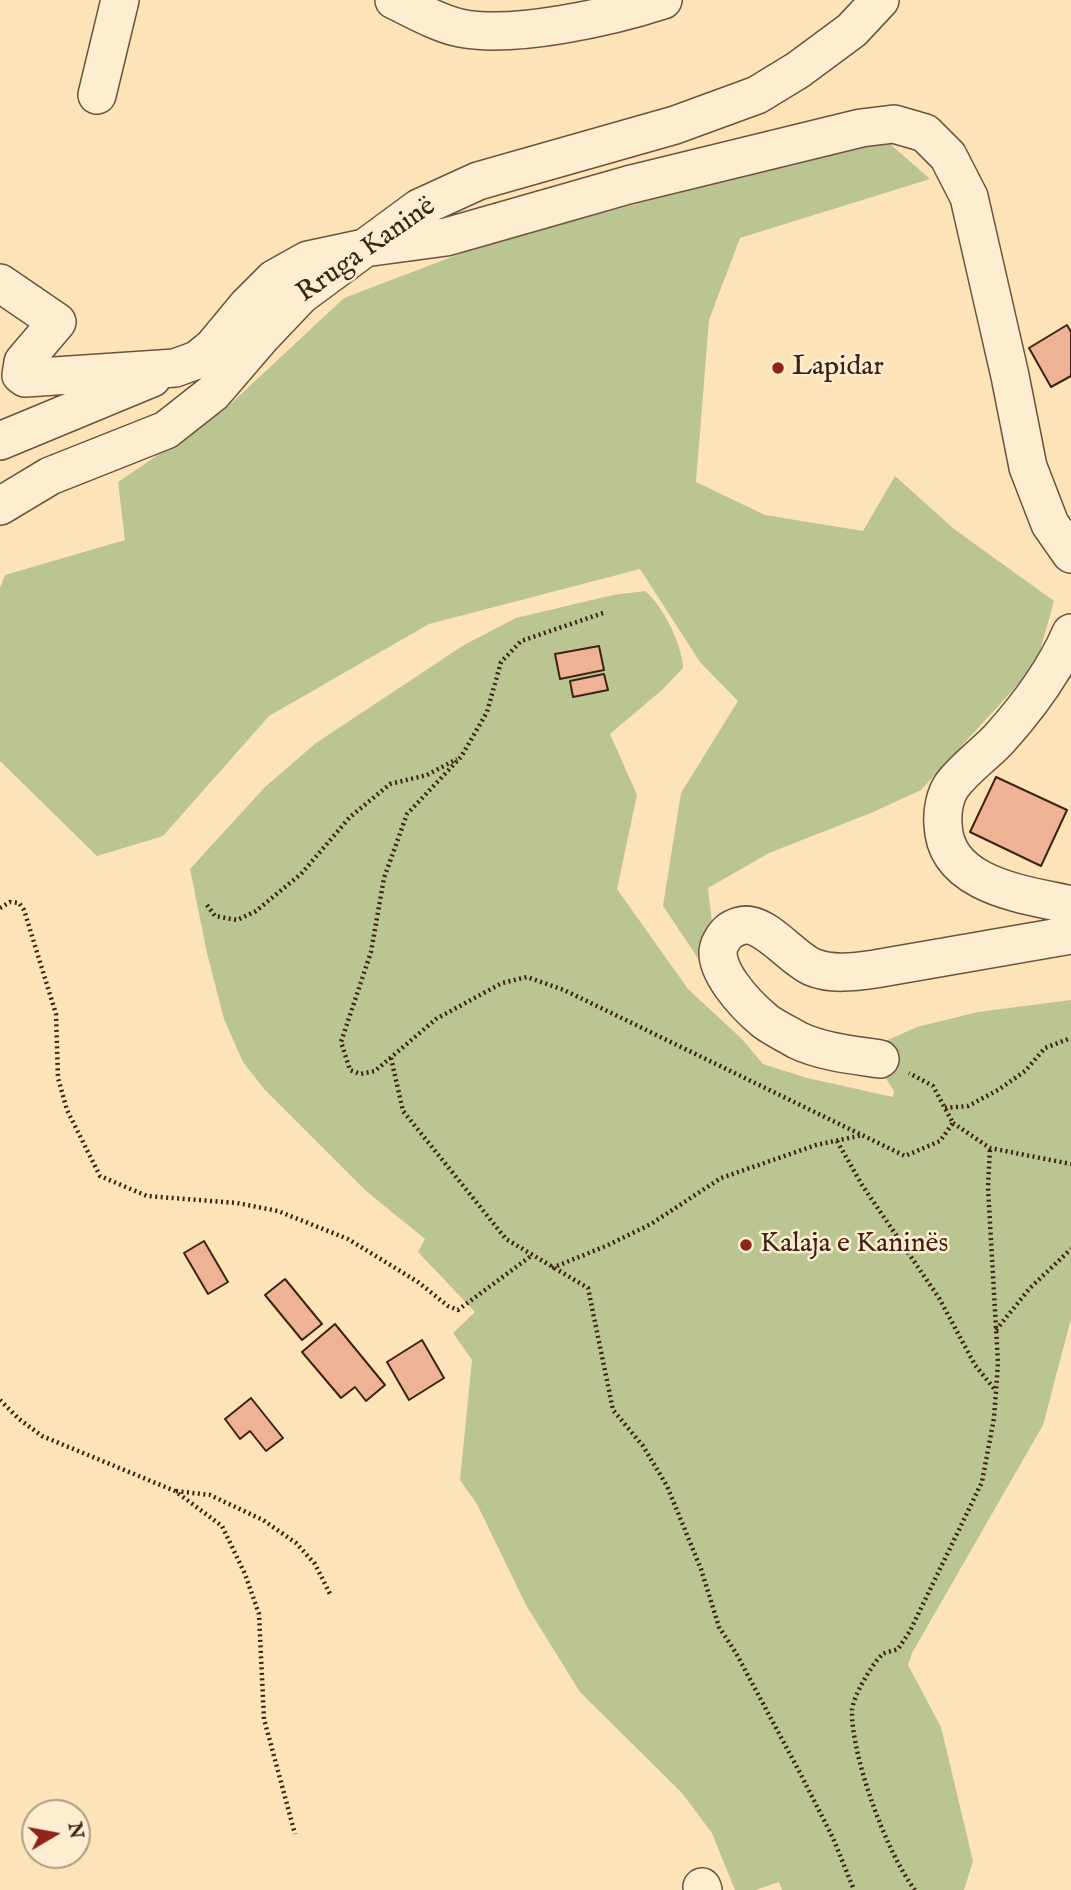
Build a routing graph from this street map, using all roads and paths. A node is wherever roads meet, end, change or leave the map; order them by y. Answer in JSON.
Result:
{"nodes":[{"id":1,"x":120,"y":0,"type":"edge"},
{"id":2,"x":394,"y":0,"type":"edge"},
{"id":3,"x":663,"y":0,"type":"edge"},
{"id":4,"x":880,"y":0,"type":"edge"},
{"id":5,"x":97,"y":95,"type":"dead end"},
{"id":6,"x":364,"y":248,"type":"junction"},
{"id":7,"x":0,"y":283,"type":"edge"},
{"id":8,"x":175,"y":368,"type":"junction"},
{"id":9,"x":0,"y":441,"type":"edge"},
{"id":10,"x":0,"y":506,"type":"edge"},
{"id":11,"x":1071,"y":554,"type":"edge"},
{"id":12,"x":603,"y":612,"type":"dead end"},
{"id":13,"x":1071,"y":633,"type":"edge"},
{"id":14,"x":461,"y":757,"type":"junction"},
{"id":15,"x":207,"y":905,"type":"dead end"},
{"id":16,"x":1071,"y":905,"type":"edge"},
{"id":17,"x":0,"y":908,"type":"edge"},
{"id":18,"x":1071,"y":935,"type":"edge"},
{"id":19,"x":1071,"y":1038,"type":"edge"},
{"id":20,"x":390,"y":1057,"type":"junction"},
{"id":21,"x":880,"y":1059,"type":"joint"},
{"id":22,"x":945,"y":1108,"type":"junction"},
{"id":23,"x":953,"y":1123,"type":"junction"},
{"id":24,"x":863,"y":1135,"type":"junction"},
{"id":25,"x":836,"y":1141,"type":"junction"},
{"id":26,"x":990,"y":1148,"type":"junction"},
{"id":27,"x":1071,"y":1164,"type":"edge"},
{"id":28,"x":1071,"y":1249,"type":"edge"},
{"id":29,"x":531,"y":1256,"type":"junction"},
{"id":30,"x":552,"y":1268,"type":"junction"},
{"id":31,"x":996,"y":1330,"type":"junction"},
{"id":32,"x":996,"y":1391,"type":"junction"},
{"id":33,"x":0,"y":1400,"type":"edge"},
{"id":34,"x":176,"y":1491,"type":"junction"},
{"id":35,"x":331,"y":1596,"type":"dead end"},
{"id":36,"x":295,"y":1834,"type":"dead end"},
{"id":37,"x":854,"y":1890,"type":"edge"},
{"id":38,"x":915,"y":1890,"type":"edge"}],
"edges":[{"from":1,"to":5,"type":"street"},
{"from":2,"to":3,"type":"street"},
{"from":4,"to":6,"type":"street","name":"Rruga Kaninë"},
{"from":6,"to":8,"type":"street"},
{"from":6,"to":10,"type":"street","name":"Rruga Kaninë"},
{"from":6,"to":11,"type":"street"},
{"from":7,"to":8,"type":"street"},
{"from":8,"to":9,"type":"street"},
{"from":12,"to":14,"type":"path"},
{"from":13,"to":16,"type":"street"},
{"from":14,"to":15,"type":"path"},
{"from":14,"to":20,"type":"path"},
{"from":17,"to":29,"type":"path"},
{"from":18,"to":21,"type":"street"},
{"from":19,"to":22,"type":"path"},
{"from":20,"to":24,"type":"path"},
{"from":20,"to":29,"type":"path"},
{"from":21,"to":22,"type":"path"},
{"from":22,"to":23,"type":"path"},
{"from":23,"to":24,"type":"path"},
{"from":23,"to":26,"type":"path"},
{"from":24,"to":25,"type":"path"},
{"from":25,"to":30,"type":"path"},
{"from":25,"to":32,"type":"path"},
{"from":26,"to":27,"type":"path"},
{"from":26,"to":31,"type":"path"},
{"from":28,"to":31,"type":"path"},
{"from":29,"to":30,"type":"path"},
{"from":30,"to":37,"type":"path"},
{"from":31,"to":32,"type":"path"},
{"from":32,"to":38,"type":"path"},
{"from":33,"to":34,"type":"path"},
{"from":34,"to":35,"type":"path"},
{"from":34,"to":36,"type":"path"}]}
